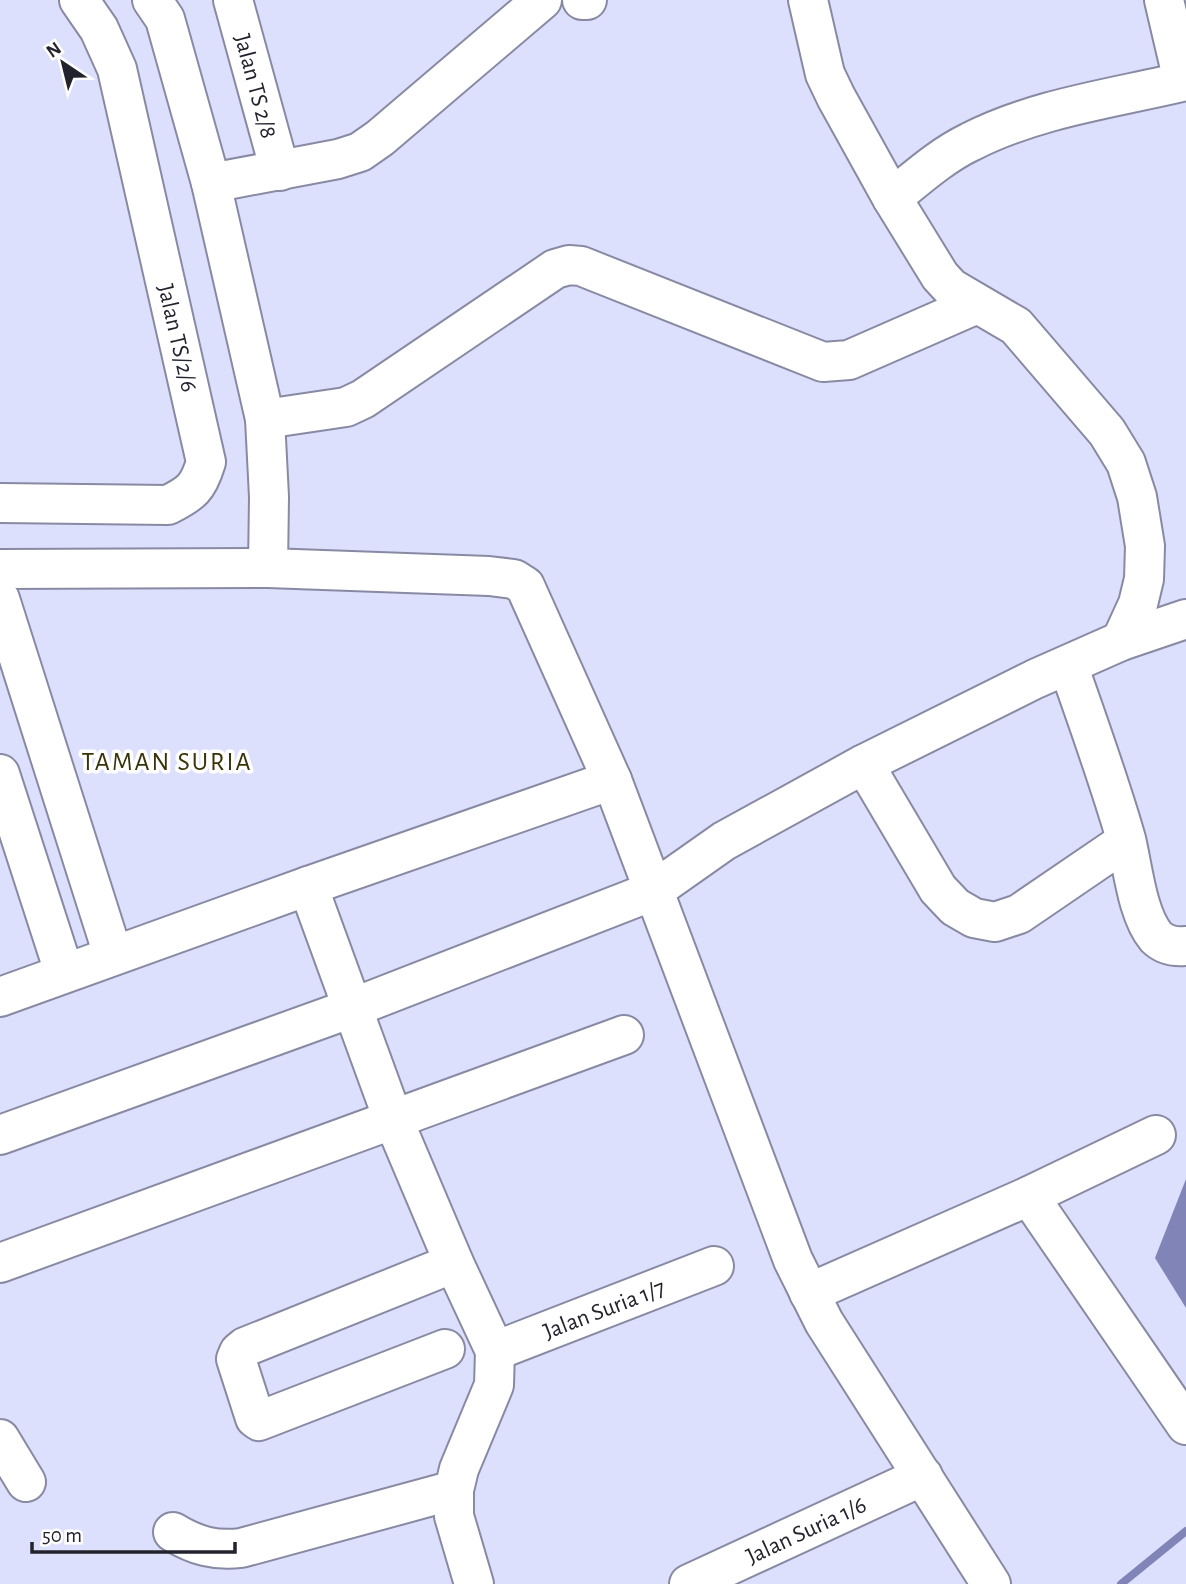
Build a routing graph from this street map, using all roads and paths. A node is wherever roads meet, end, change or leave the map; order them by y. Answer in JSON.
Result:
{"nodes":[{"id":1,"x":79,"y":0,"type":"edge"},
{"id":2,"x":152,"y":0,"type":"edge"},
{"id":3,"x":233,"y":0,"type":"edge"},
{"id":4,"x":542,"y":0,"type":"edge"},
{"id":5,"x":808,"y":0,"type":"edge"},
{"id":6,"x":1164,"y":0,"type":"edge"},
{"id":7,"x":1185,"y":81,"type":"edge"},
{"id":8,"x":280,"y":171,"type":"junction"},
{"id":9,"x":211,"y":183,"type":"junction"},
{"id":10,"x":892,"y":198,"type":"junction"},
{"id":11,"x":976,"y":304,"type":"junction"},
{"id":12,"x":265,"y":419,"type":"junction"},
{"id":13,"x":0,"y":503,"type":"edge"},
{"id":14,"x":268,"y":568,"type":"junction"},
{"id":15,"x":0,"y":569,"type":"edge"},
{"id":16,"x":0,"y":599,"type":"edge"},
{"id":17,"x":1186,"y":619,"type":"edge"},
{"id":18,"x":1121,"y":641,"type":"junction"},
{"id":19,"x":1068,"y":664,"type":"junction"},
{"id":20,"x":864,"y":764,"type":"junction"},
{"id":21,"x":0,"y":774,"type":"edge"},
{"id":22,"x":612,"y":780,"type":"junction"},
{"id":23,"x":1126,"y":841,"type":"junction"},
{"id":24,"x":308,"y":886,"type":"junction"},
{"id":25,"x":653,"y":891,"type":"junction"},
{"id":26,"x":1186,"y":946,"type":"edge"},
{"id":27,"x":113,"y":955,"type":"junction"},
{"id":28,"x":64,"y":972,"type":"junction"},
{"id":29,"x":0,"y":997,"type":"edge"},
{"id":30,"x":352,"y":1008,"type":"junction"},
{"id":31,"x":624,"y":1035,"type":"dead end"},
{"id":32,"x":393,"y":1119,"type":"junction"},
{"id":33,"x":0,"y":1135,"type":"edge"},
{"id":34,"x":1156,"y":1135,"type":"dead end"},
{"id":35,"x":1030,"y":1196,"type":"junction"},
{"id":36,"x":0,"y":1263,"type":"edge"},
{"id":37,"x":454,"y":1263,"type":"junction"},
{"id":38,"x":714,"y":1266,"type":"dead end"},
{"id":39,"x":808,"y":1293,"type":"junction"},
{"id":40,"x":445,"y":1349,"type":"dead end"},
{"id":41,"x":495,"y":1351,"type":"junction"},
{"id":42,"x":1186,"y":1425,"type":"edge"},
{"id":43,"x":0,"y":1439,"type":"edge"},
{"id":44,"x":923,"y":1476,"type":"junction"},
{"id":45,"x":26,"y":1482,"type":"dead end"},
{"id":46,"x":453,"y":1490,"type":"junction"},
{"id":47,"x":173,"y":1532,"type":"dead end"},
{"id":48,"x":708,"y":1580,"type":"edge"},
{"id":49,"x":474,"y":1584,"type":"edge"},
{"id":50,"x":991,"y":1584,"type":"edge"}],
"edges":[{"from":1,"to":13,"type":"street","name":"Jalan TS/2/6"},
{"from":2,"to":9,"type":"street"},
{"from":3,"to":8,"type":"street","name":"Jalan TS 2/8"},
{"from":4,"to":8,"type":"street"},
{"from":5,"to":10,"type":"street"},
{"from":6,"to":7,"type":"street"},
{"from":7,"to":10,"type":"street"},
{"from":8,"to":9,"type":"street"},
{"from":9,"to":12,"type":"street"},
{"from":10,"to":11,"type":"street"},
{"from":11,"to":12,"type":"street"},
{"from":11,"to":18,"type":"street"},
{"from":12,"to":14,"type":"street"},
{"from":14,"to":15,"type":"street"},
{"from":14,"to":22,"type":"street"},
{"from":16,"to":27,"type":"street"},
{"from":17,"to":18,"type":"street"},
{"from":18,"to":19,"type":"street"},
{"from":19,"to":20,"type":"street"},
{"from":19,"to":23,"type":"street"},
{"from":20,"to":23,"type":"street"},
{"from":20,"to":25,"type":"street"},
{"from":21,"to":28,"type":"street"},
{"from":22,"to":24,"type":"street"},
{"from":22,"to":25,"type":"street"},
{"from":23,"to":26,"type":"street"},
{"from":24,"to":27,"type":"street"},
{"from":24,"to":30,"type":"street"},
{"from":25,"to":30,"type":"street"},
{"from":25,"to":39,"type":"street"},
{"from":27,"to":28,"type":"street"},
{"from":28,"to":29,"type":"street"},
{"from":30,"to":32,"type":"street"},
{"from":30,"to":33,"type":"street"},
{"from":31,"to":32,"type":"street"},
{"from":32,"to":36,"type":"street"},
{"from":32,"to":37,"type":"street"},
{"from":34,"to":35,"type":"street"},
{"from":35,"to":39,"type":"street"},
{"from":35,"to":42,"type":"street"},
{"from":37,"to":40,"type":"street"},
{"from":37,"to":41,"type":"street"},
{"from":38,"to":41,"type":"street","name":"Jalan Suria 1/7"},
{"from":39,"to":44,"type":"street"},
{"from":41,"to":46,"type":"street"},
{"from":43,"to":45,"type":"street"},
{"from":44,"to":48,"type":"street","name":"Jalan Suria 1/6"},
{"from":44,"to":50,"type":"street"},
{"from":46,"to":47,"type":"street"},
{"from":46,"to":49,"type":"street"}]}
